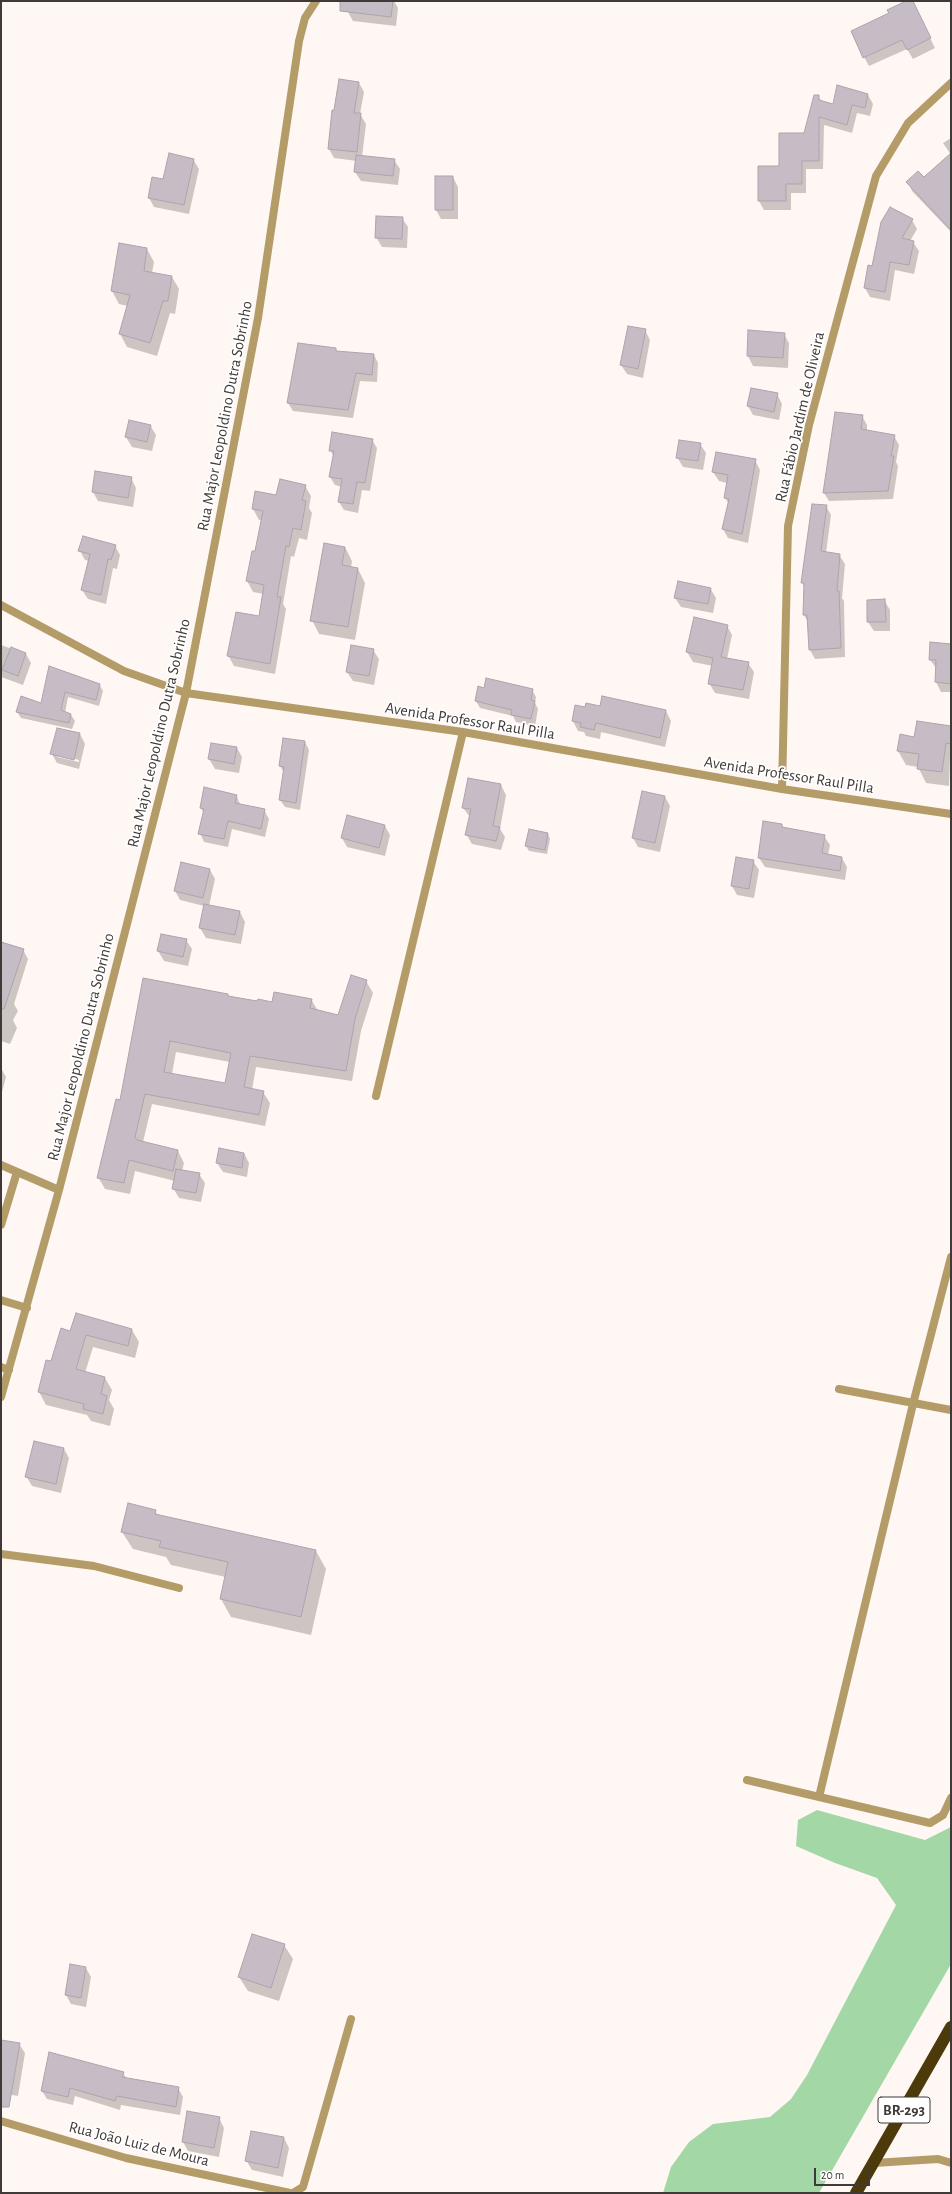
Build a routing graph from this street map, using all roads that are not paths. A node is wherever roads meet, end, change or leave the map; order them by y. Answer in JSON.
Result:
{"nodes":[{"id":1,"x":316,"y":1,"type":"edge"},
{"id":2,"x":951,"y":83,"type":"edge"},
{"id":3,"x":1,"y":605,"type":"edge"},
{"id":4,"x":186,"y":693,"type":"junction"},
{"id":5,"x":464,"y":732,"type":"junction"},
{"id":6,"x":782,"y":790,"type":"junction"},
{"id":7,"x":951,"y":814,"type":"edge"},
{"id":8,"x":376,"y":1096,"type":"dead end"},
{"id":9,"x":1,"y":1165,"type":"edge"},
{"id":10,"x":17,"y":1172,"type":"junction"},
{"id":11,"x":59,"y":1190,"type":"junction"},
{"id":12,"x":1,"y":1225,"type":"edge"},
{"id":13,"x":951,"y":1258,"type":"edge"},
{"id":14,"x":1,"y":1300,"type":"edge"},
{"id":15,"x":27,"y":1308,"type":"junction"},
{"id":16,"x":5,"y":1369,"type":"edge"},
{"id":17,"x":838,"y":1389,"type":"dead end"},
{"id":18,"x":1,"y":1397,"type":"edge"},
{"id":19,"x":914,"y":1404,"type":"junction"},
{"id":20,"x":951,"y":1410,"type":"edge"},
{"id":21,"x":1,"y":1554,"type":"edge"},
{"id":22,"x":179,"y":1588,"type":"dead end"},
{"id":23,"x":747,"y":1780,"type":"dead end"},
{"id":24,"x":819,"y":1797,"type":"junction"},
{"id":25,"x":951,"y":1798,"type":"edge"},
{"id":26,"x":351,"y":2019,"type":"dead end"},
{"id":27,"x":951,"y":2027,"type":"edge"},
{"id":28,"x":1,"y":2121,"type":"edge"},
{"id":29,"x":874,"y":2163,"type":"junction"},
{"id":30,"x":951,"y":2163,"type":"edge"},
{"id":31,"x":291,"y":2193,"type":"edge"},
{"id":32,"x":856,"y":2193,"type":"edge"}],
"edges":[{"from":1,"to":4,"type":"street","name":"Rua Major Leopoldino Dutra Sobrinho"},
{"from":2,"to":6,"type":"street","name":"Rua Fábio Jardim de Oliveira"},
{"from":3,"to":4,"type":"street","name":"Avenida Professor Raul Pilla"},
{"from":4,"to":5,"type":"street","name":"Avenida Professor Raul Pilla"},
{"from":4,"to":11,"type":"street","name":"Rua Major Leopoldino Dutra Sobrinho"},
{"from":5,"to":6,"type":"street","name":"Avenida Professor Raul Pilla"},
{"from":5,"to":8,"type":"street"},
{"from":6,"to":7,"type":"street","name":"Avenida Professor Raul Pilla"},
{"from":9,"to":10,"type":"street"},
{"from":10,"to":11,"type":"street"},
{"from":10,"to":12,"type":"street"},
{"from":11,"to":15,"type":"street","name":"Rua Major Leopoldino Dutra Sobrinho"},
{"from":13,"to":19,"type":"street"},
{"from":14,"to":15,"type":"street"},
{"from":15,"to":16,"type":"street","name":"Rua Major Leopoldino Dutra Sobrinho"},
{"from":16,"to":18,"type":"street","name":"Rua Major Leopoldino Dutra Sobrinho"},
{"from":17,"to":19,"type":"street"},
{"from":19,"to":20,"type":"street"},
{"from":19,"to":24,"type":"street"},
{"from":21,"to":22,"type":"street"},
{"from":23,"to":24,"type":"street"},
{"from":24,"to":25,"type":"street"},
{"from":26,"to":31,"type":"street"},
{"from":27,"to":29,"type":"highway","number":"BR-293"},
{"from":28,"to":31,"type":"street","name":"Rua João Luiz de Moura"},
{"from":29,"to":30,"type":"street"},
{"from":29,"to":32,"type":"highway","number":"BR-293"}]}
